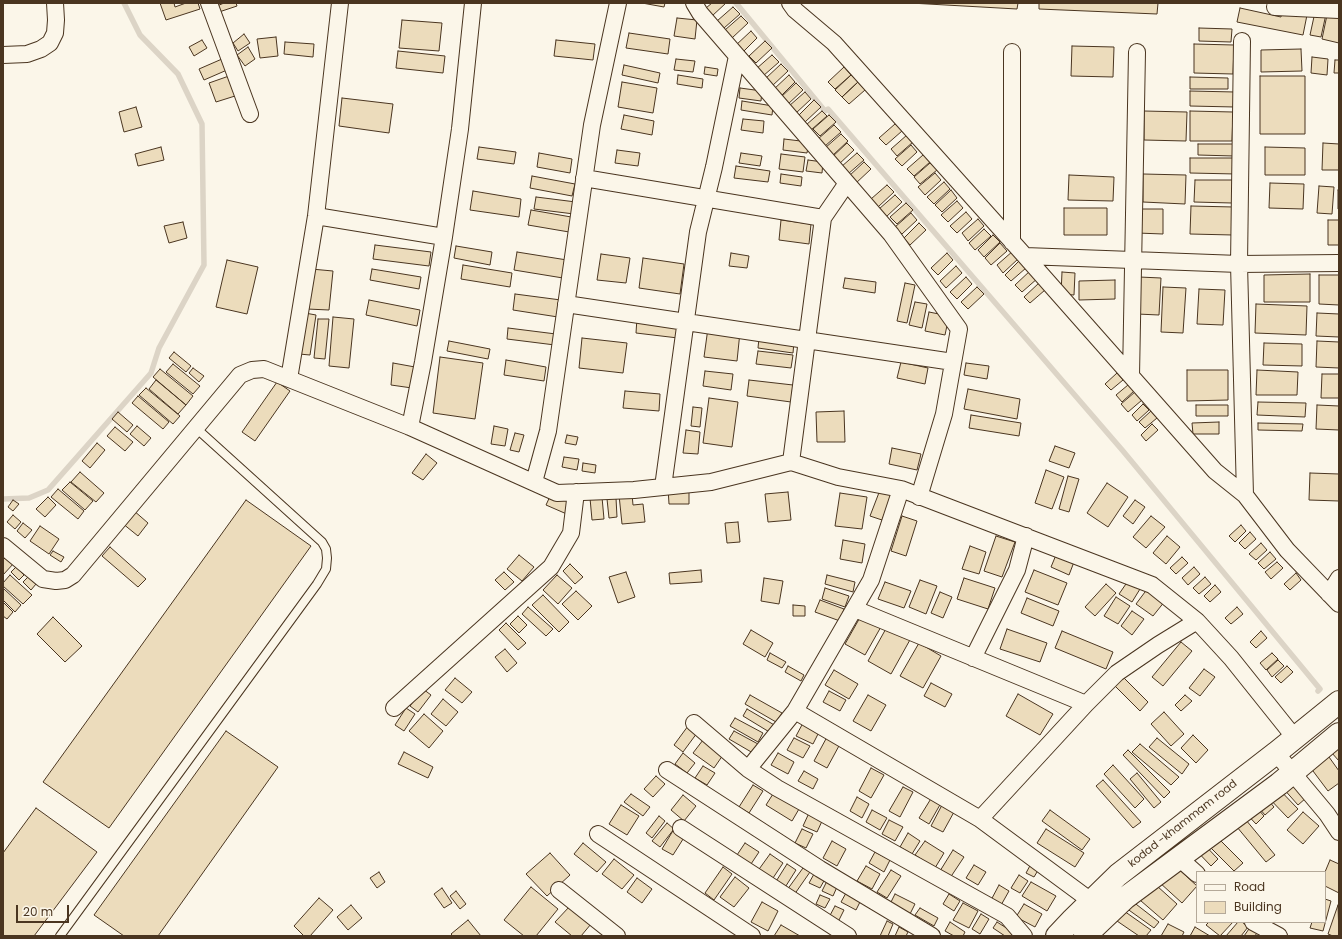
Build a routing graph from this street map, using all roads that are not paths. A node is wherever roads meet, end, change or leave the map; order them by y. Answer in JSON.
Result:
{"nodes":[{"id":1,"x":55,"y":3,"type":"edge"},
{"id":2,"x":209,"y":3,"type":"edge"},
{"id":3,"x":340,"y":3,"type":"edge"},
{"id":4,"x":473,"y":3,"type":"edge"},
{"id":5,"x":618,"y":3,"type":"edge"},
{"id":6,"x":694,"y":3,"type":"edge"},
{"id":7,"x":790,"y":3,"type":"edge"},
{"id":8,"x":1275,"y":7,"type":"dead end"},
{"id":9,"x":1339,"y":10,"type":"edge"},
{"id":10,"x":1242,"y":41,"type":"dead end"},
{"id":11,"x":1012,"y":52,"type":"dead end"},
{"id":12,"x":1137,"y":52,"type":"dead end"},
{"id":13,"x":3,"y":55,"type":"edge"},
{"id":14,"x":737,"y":56,"type":"junction"},
{"id":15,"x":250,"y":114,"type":"dead end"},
{"id":16,"x":584,"y":178,"type":"junction"},
{"id":17,"x":847,"y":183,"type":"junction"},
{"id":18,"x":707,"y":198,"type":"junction"},
{"id":19,"x":316,"y":216,"type":"junction"},
{"id":20,"x":823,"y":218,"type":"junction"},
{"id":21,"x":444,"y":237,"type":"junction"},
{"id":22,"x":1012,"y":242,"type":"junction"},
{"id":23,"x":1025,"y":256,"type":"junction"},
{"id":24,"x":1133,"y":260,"type":"junction"},
{"id":25,"x":1339,"y":263,"type":"edge"},
{"id":26,"x":1239,"y":264,"type":"junction"},
{"id":27,"x":566,"y":304,"type":"junction"},
{"id":28,"x":685,"y":322,"type":"junction"},
{"id":29,"x":807,"y":340,"type":"junction"},
{"id":30,"x":953,"y":362,"type":"junction"},
{"id":31,"x":1131,"y":376,"type":"junction"},
{"id":32,"x":289,"y":379,"type":"junction"},
{"id":33,"x":410,"y":427,"type":"junction"},
{"id":34,"x":196,"y":428,"type":"junction"},
{"id":35,"x":791,"y":462,"type":"junction"},
{"id":36,"x":534,"y":482,"type":"junction"},
{"id":37,"x":663,"y":487,"type":"junction"},
{"id":38,"x":901,"y":489,"type":"junction"},
{"id":39,"x":576,"y":492,"type":"junction"},
{"id":40,"x":1245,"y":495,"type":"junction"},
{"id":41,"x":919,"y":497,"type":"junction"},
{"id":42,"x":1026,"y":536,"type":"junction"},
{"id":43,"x":3,"y":546,"type":"edge"},
{"id":44,"x":1339,"y":578,"type":"edge"},
{"id":45,"x":1334,"y":599,"type":"edge"},
{"id":46,"x":854,"y":609,"type":"junction"},
{"id":47,"x":1198,"y":621,"type":"junction"},
{"id":48,"x":973,"y":658,"type":"junction"},
{"id":49,"x":1339,"y":702,"type":"edge"},
{"id":50,"x":1086,"y":704,"type":"junction"},
{"id":51,"x":394,"y":708,"type":"dead end"},
{"id":52,"x":795,"y":711,"type":"junction"},
{"id":53,"x":694,"y":723,"type":"dead end"},
{"id":54,"x":1339,"y":734,"type":"edge"},
{"id":55,"x":1295,"y":738,"type":"junction"},
{"id":56,"x":1276,"y":753,"type":"junction"},
{"id":57,"x":748,"y":769,"type":"junction"},
{"id":58,"x":667,"y":770,"type":"dead end"},
{"id":59,"x":1292,"y":773,"type":"junction"},
{"id":60,"x":980,"y":819,"type":"junction"},
{"id":61,"x":681,"y":828,"type":"dead end"},
{"id":62,"x":1339,"y":832,"type":"edge"},
{"id":63,"x":598,"y":834,"type":"dead end"},
{"id":64,"x":1179,"y":858,"type":"junction"},
{"id":65,"x":1196,"y":873,"type":"edge"},
{"id":66,"x":560,"y":890,"type":"dead end"},
{"id":67,"x":1091,"y":901,"type":"junction"},
{"id":68,"x":1255,"y":923,"type":"edge"},
{"id":69,"x":1092,"y":934,"type":"edge"},
{"id":70,"x":60,"y":936,"type":"edge"},
{"id":71,"x":617,"y":936,"type":"edge"},
{"id":72,"x":752,"y":936,"type":"edge"},
{"id":73,"x":848,"y":936,"type":"edge"},
{"id":74,"x":932,"y":936,"type":"edge"},
{"id":75,"x":1024,"y":936,"type":"edge"},
{"id":76,"x":1057,"y":936,"type":"edge"},
{"id":77,"x":1279,"y":936,"type":"edge"}],
"edges":[{"from":1,"to":13,"type":"street"},
{"from":2,"to":15,"type":"street"},
{"from":3,"to":19,"type":"street"},
{"from":4,"to":21,"type":"street"},
{"from":5,"to":16,"type":"street"},
{"from":6,"to":14,"type":"street"},
{"from":7,"to":22,"type":"street"},
{"from":8,"to":9,"type":"street"},
{"from":10,"to":26,"type":"street"},
{"from":11,"to":22,"type":"street"},
{"from":12,"to":24,"type":"street"},
{"from":14,"to":17,"type":"street"},
{"from":14,"to":18,"type":"street"},
{"from":16,"to":18,"type":"street"},
{"from":16,"to":27,"type":"street"},
{"from":17,"to":20,"type":"street"},
{"from":17,"to":30,"type":"street"},
{"from":18,"to":20,"type":"street"},
{"from":18,"to":28,"type":"street"},
{"from":19,"to":21,"type":"street"},
{"from":19,"to":32,"type":"street"},
{"from":20,"to":29,"type":"street"},
{"from":21,"to":33,"type":"street"},
{"from":22,"to":23,"type":"street"},
{"from":23,"to":24,"type":"street"},
{"from":23,"to":31,"type":"street"},
{"from":24,"to":26,"type":"street"},
{"from":24,"to":31,"type":"street"},
{"from":25,"to":26,"type":"street"},
{"from":26,"to":40,"type":"street"},
{"from":27,"to":28,"type":"street"},
{"from":27,"to":36,"type":"street"},
{"from":28,"to":29,"type":"street"},
{"from":28,"to":37,"type":"street"},
{"from":29,"to":30,"type":"street"},
{"from":29,"to":35,"type":"street"},
{"from":30,"to":41,"type":"street"},
{"from":31,"to":40,"type":"street"},
{"from":32,"to":33,"type":"street"},
{"from":32,"to":34,"type":"street"},
{"from":33,"to":36,"type":"street"},
{"from":34,"to":43,"type":"street"},
{"from":34,"to":70,"type":"lane"},
{"from":35,"to":37,"type":"street"},
{"from":35,"to":38,"type":"street"},
{"from":36,"to":39,"type":"street"},
{"from":37,"to":39,"type":"street"},
{"from":38,"to":41,"type":"street"},
{"from":38,"to":46,"type":"street"},
{"from":39,"to":51,"type":"street"},
{"from":40,"to":45,"type":"street"},
{"from":41,"to":42,"type":"street"},
{"from":42,"to":47,"type":"street"},
{"from":42,"to":48,"type":"street"},
{"from":44,"to":45,"type":"street"},
{"from":46,"to":48,"type":"street"},
{"from":46,"to":52,"type":"street"},
{"from":47,"to":50,"type":"street"},
{"from":47,"to":55,"type":"street"},
{"from":48,"to":50,"type":"street"},
{"from":49,"to":55,"type":"main road","name":"kodad -khammam road"},
{"from":50,"to":60,"type":"street"},
{"from":52,"to":57,"type":"street"},
{"from":52,"to":60,"type":"street"},
{"from":53,"to":57,"type":"street"},
{"from":54,"to":59,"type":"main road"},
{"from":55,"to":56,"type":"main road","name":"kodad -khammam road"},
{"from":56,"to":59,"type":"street"},
{"from":56,"to":67,"type":"main road","name":"kodad -khammam road"},
{"from":57,"to":75,"type":"street"},
{"from":58,"to":74,"type":"street"},
{"from":59,"to":62,"type":"street"},
{"from":59,"to":64,"type":"main road"},
{"from":60,"to":67,"type":"street"},
{"from":61,"to":73,"type":"street"},
{"from":63,"to":72,"type":"street"},
{"from":64,"to":65,"type":"street"},
{"from":64,"to":69,"type":"main road"},
{"from":66,"to":71,"type":"street"},
{"from":67,"to":76,"type":"main road","name":"kodad -khammam road"},
{"from":68,"to":77,"type":"street"}]}
